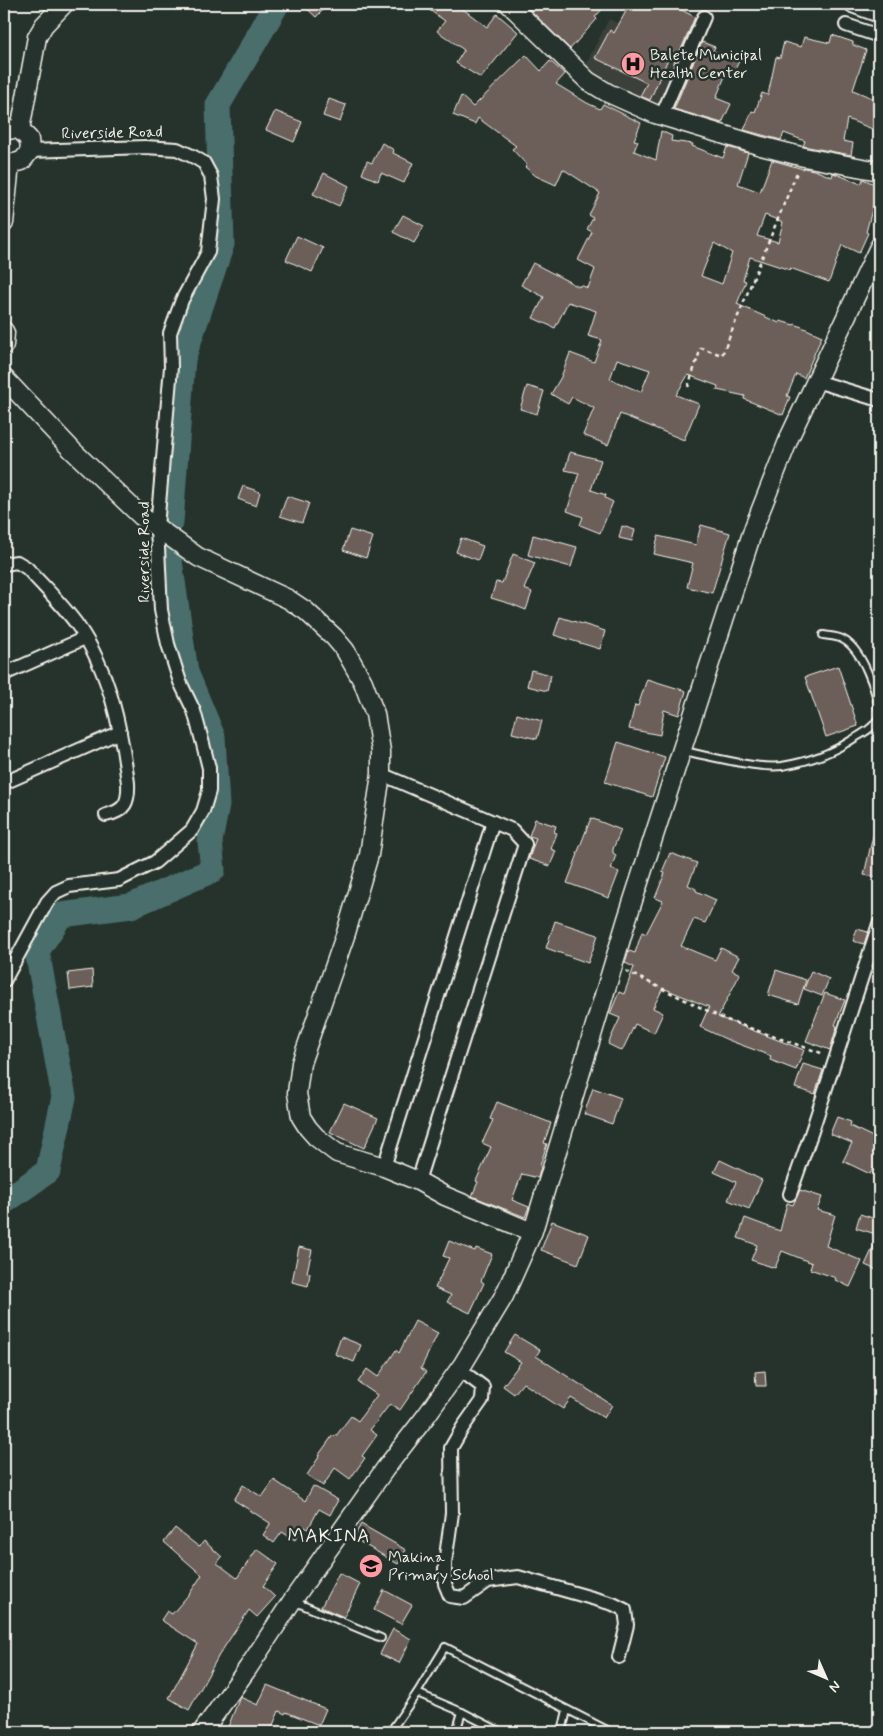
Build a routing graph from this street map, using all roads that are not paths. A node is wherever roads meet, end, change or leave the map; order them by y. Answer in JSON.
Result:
{"nodes":[{"id":1,"x":64,"y":4,"type":"edge"},
{"id":2,"x":510,"y":4,"type":"edge"},
{"id":3,"x":852,"y":6,"type":"dead end"},
{"id":4,"x":879,"y":16,"type":"edge"},
{"id":5,"x":704,"y":17,"type":"dead end"},
{"id":6,"x":846,"y":25,"type":"dead end"},
{"id":7,"x":879,"y":36,"type":"edge"},
{"id":8,"x":662,"y":116,"type":"junction"},
{"id":9,"x":12,"y":131,"type":"edge"},
{"id":10,"x":30,"y":151,"type":"junction"},
{"id":11,"x":7,"y":162,"type":"edge"},
{"id":12,"x":879,"y":171,"type":"edge"},
{"id":13,"x":4,"y":223,"type":"edge"},
{"id":14,"x":879,"y":247,"type":"edge"},
{"id":15,"x":4,"y":331,"type":"edge"},
{"id":16,"x":4,"y":346,"type":"edge"},
{"id":17,"x":4,"y":378,"type":"edge"},
{"id":18,"x":816,"y":381,"type":"junction"},
{"id":19,"x":879,"y":400,"type":"edge"},
{"id":20,"x":157,"y":527,"type":"junction"},
{"id":21,"x":4,"y":564,"type":"edge"},
{"id":22,"x":823,"y":635,"type":"dead end"},
{"id":23,"x":85,"y":638,"type":"junction"},
{"id":24,"x":4,"y":674,"type":"edge"},
{"id":25,"x":879,"y":712,"type":"edge"},
{"id":26,"x":879,"y":716,"type":"edge"},
{"id":27,"x":120,"y":732,"type":"junction"},
{"id":28,"x":682,"y":751,"type":"junction"},
{"id":29,"x":381,"y":774,"type":"junction"},
{"id":30,"x":4,"y":783,"type":"edge"},
{"id":31,"x":106,"y":816,"type":"dead end"},
{"id":32,"x":493,"y":822,"type":"junction"},
{"id":33,"x":879,"y":924,"type":"edge"},
{"id":34,"x":4,"y":981,"type":"edge"},
{"id":35,"x":384,"y":1167,"type":"junction"},
{"id":36,"x":418,"y":1181,"type":"junction"},
{"id":37,"x":790,"y":1194,"type":"dead end"},
{"id":38,"x":532,"y":1232,"type":"junction"},
{"id":39,"x":459,"y":1369,"type":"junction"},
{"id":40,"x":292,"y":1601,"type":"junction"},
{"id":41,"x":381,"y":1638,"type":"dead end"},
{"id":42,"x":620,"y":1657,"type":"dead end"},
{"id":43,"x":417,"y":1693,"type":"junction"},
{"id":44,"x":567,"y":1710,"type":"junction"},
{"id":45,"x":462,"y":1712,"type":"junction"},
{"id":46,"x":202,"y":1732,"type":"edge"},
{"id":47,"x":390,"y":1732,"type":"edge"},
{"id":48,"x":456,"y":1732,"type":"edge"},
{"id":49,"x":501,"y":1732,"type":"edge"},
{"id":50,"x":562,"y":1732,"type":"edge"},
{"id":51,"x":611,"y":1732,"type":"edge"}],
"edges":[{"from":1,"to":9,"type":"main road"},
{"from":2,"to":8,"type":"main road"},
{"from":3,"to":4,"type":"street"},
{"from":5,"to":8,"type":"street"},
{"from":6,"to":7,"type":"street"},
{"from":8,"to":12,"type":"main road"},
{"from":9,"to":10,"type":"main road"},
{"from":10,"to":11,"type":"main road"},
{"from":10,"to":20,"type":"street","name":"Riverside Road"},
{"from":11,"to":13,"type":"main road"},
{"from":14,"to":18,"type":"main road"},
{"from":15,"to":16,"type":"main road"},
{"from":17,"to":20,"type":"main road"},
{"from":18,"to":19,"type":"street"},
{"from":18,"to":28,"type":"main road"},
{"from":20,"to":29,"type":"main road"},
{"from":20,"to":34,"type":"street","name":"Riverside Road"},
{"from":21,"to":23,"type":"street"},
{"from":22,"to":25,"type":"lane"},
{"from":23,"to":24,"type":"street"},
{"from":23,"to":27,"type":"street"},
{"from":26,"to":28,"type":"lane"},
{"from":27,"to":30,"type":"street"},
{"from":27,"to":31,"type":"street"},
{"from":28,"to":38,"type":"main road"},
{"from":29,"to":32,"type":"street"},
{"from":29,"to":35,"type":"main road"},
{"from":32,"to":35,"type":"street"},
{"from":32,"to":36,"type":"street"},
{"from":33,"to":37,"type":"street"},
{"from":35,"to":36,"type":"main road"},
{"from":36,"to":38,"type":"main road"},
{"from":38,"to":39,"type":"main road"},
{"from":39,"to":40,"type":"main road"},
{"from":39,"to":42,"type":"street"},
{"from":40,"to":41,"type":"lane"},
{"from":40,"to":46,"type":"main road"},
{"from":43,"to":44,"type":"lane"},
{"from":43,"to":45,"type":"lane"},
{"from":43,"to":47,"type":"lane"},
{"from":44,"to":50,"type":"lane"},
{"from":44,"to":51,"type":"lane"},
{"from":45,"to":48,"type":"lane"},
{"from":45,"to":49,"type":"lane"}]}
